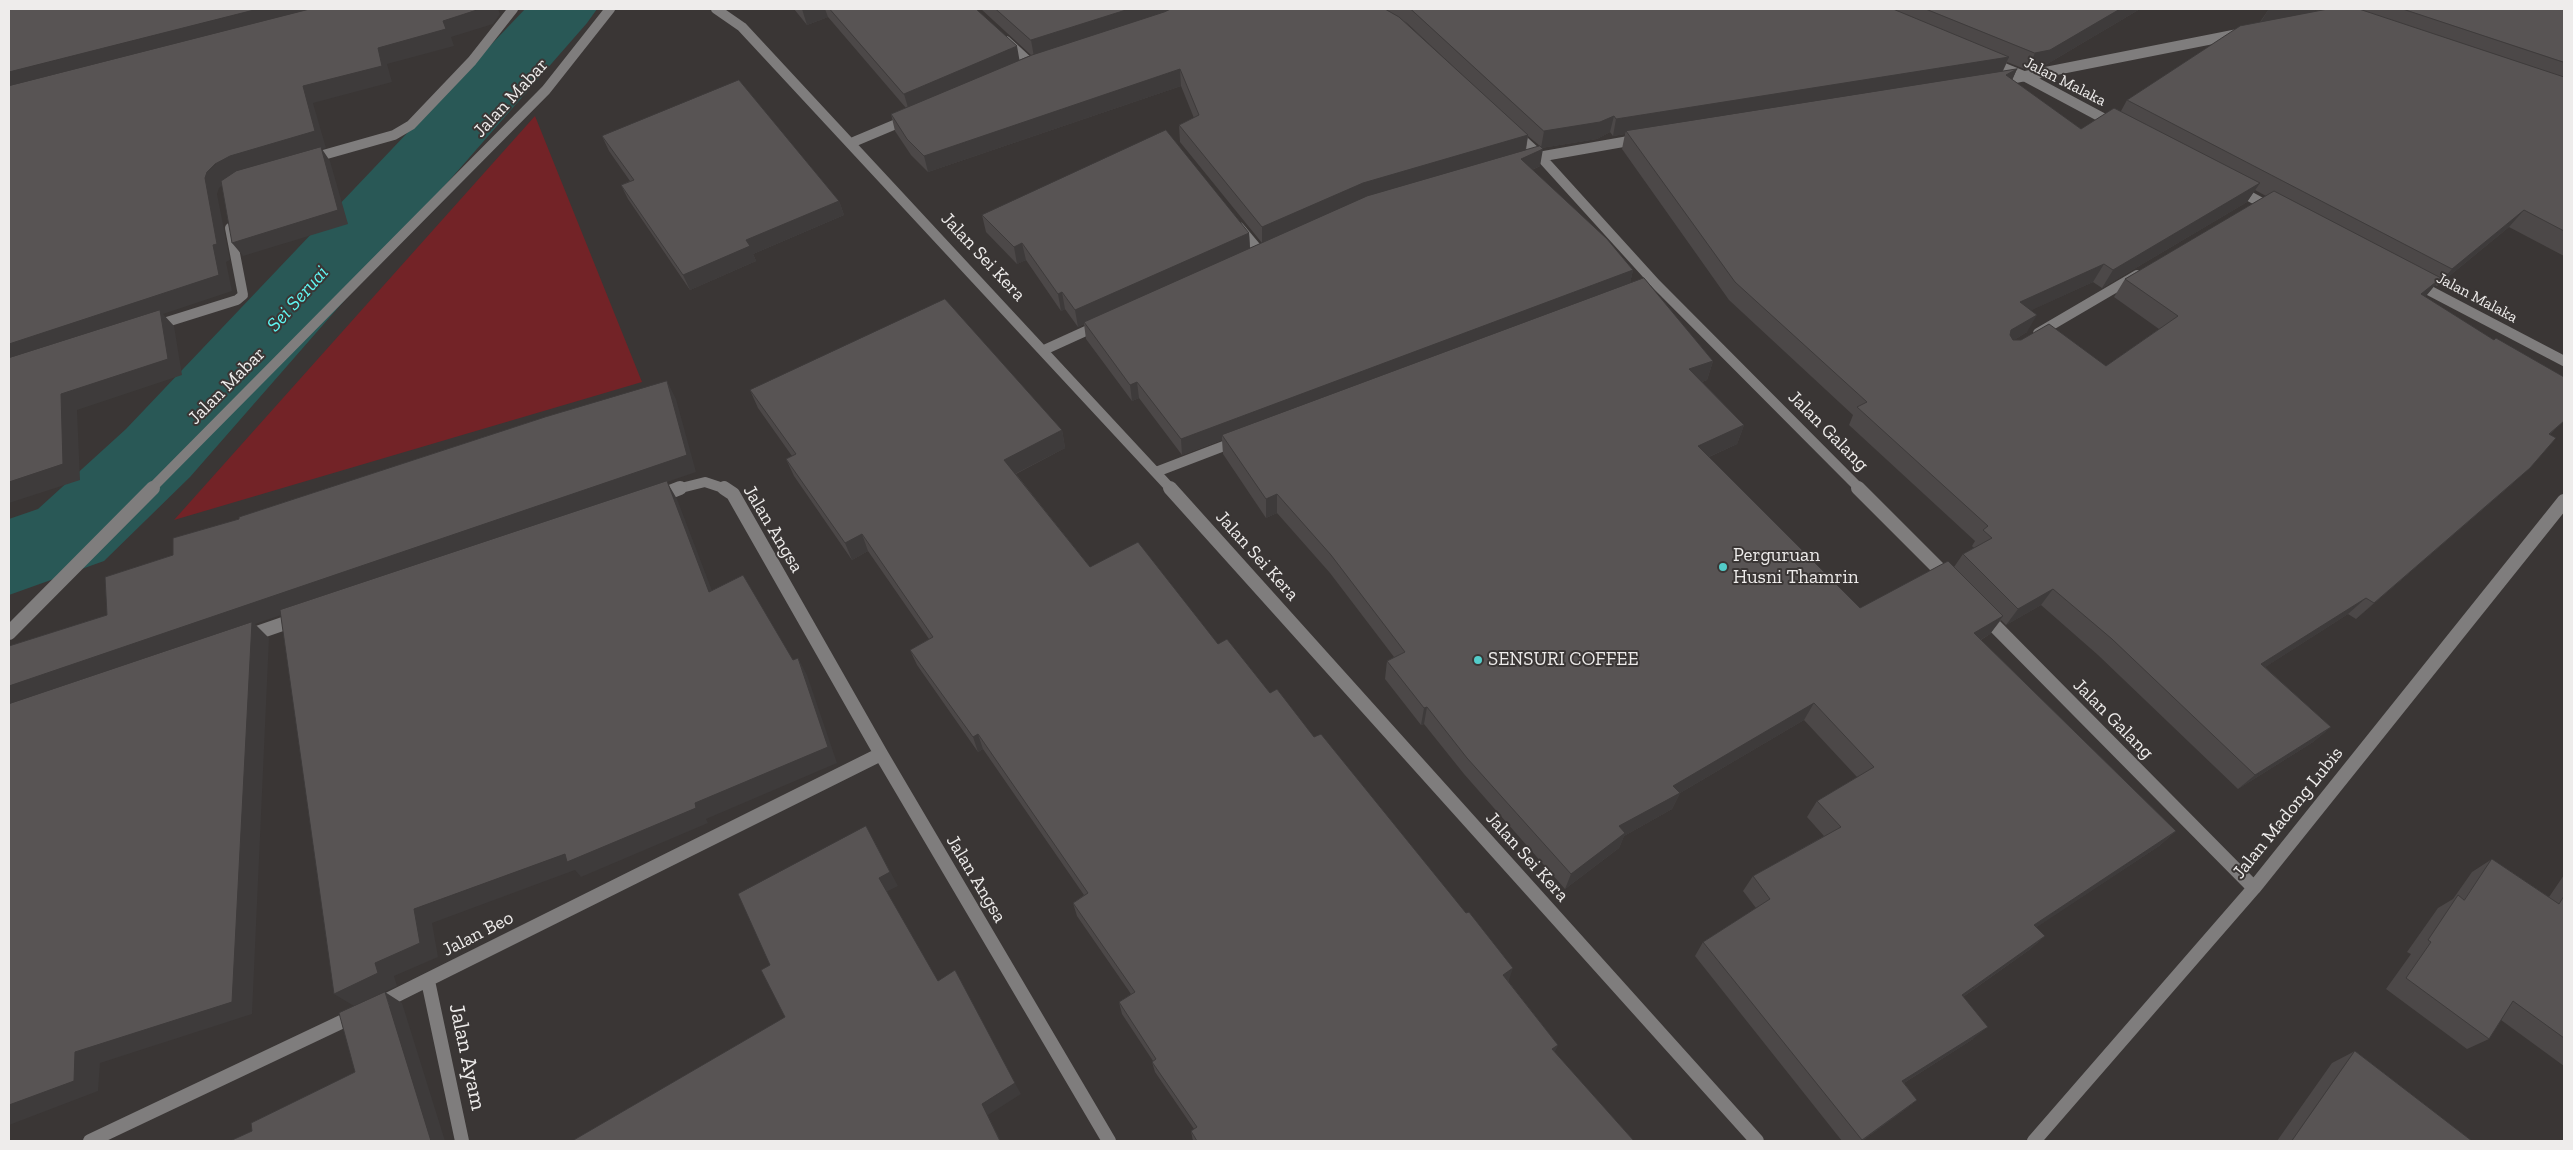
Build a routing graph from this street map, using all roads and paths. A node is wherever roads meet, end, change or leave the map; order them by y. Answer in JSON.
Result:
{"nodes":[{"id":1,"x":512,"y":9,"type":"edge"},
{"id":2,"x":610,"y":9,"type":"edge"},
{"id":3,"x":716,"y":9,"type":"edge"},
{"id":4,"x":2248,"y":32,"type":"edge"},
{"id":5,"x":998,"y":34,"type":"edge"},
{"id":6,"x":1981,"y":58,"type":"edge"},
{"id":7,"x":1043,"y":60,"type":"edge"},
{"id":8,"x":2026,"y":77,"type":"junction"},
{"id":9,"x":1987,"y":83,"type":"edge"},
{"id":10,"x":914,"y":116,"type":"edge"},
{"id":11,"x":1503,"y":122,"type":"edge"},
{"id":12,"x":2121,"y":128,"type":"edge"},
{"id":13,"x":1646,"y":138,"type":"edge"},
{"id":14,"x":851,"y":143,"type":"junction"},
{"id":15,"x":1539,"y":155,"type":"junction"},
{"id":16,"x":1521,"y":160,"type":"edge"},
{"id":17,"x":295,"y":163,"type":"edge"},
{"id":18,"x":2225,"y":183,"type":"edge"},
{"id":19,"x":1230,"y":215,"type":"edge"},
{"id":20,"x":2286,"y":216,"type":"edge"},
{"id":21,"x":229,"y":221,"type":"edge"},
{"id":22,"x":1273,"y":246,"type":"edge"},
{"id":23,"x":2150,"y":267,"type":"edge"},
{"id":24,"x":2408,"y":279,"type":"edge"},
{"id":25,"x":1107,"y":321,"type":"edge"},
{"id":26,"x":145,"y":329,"type":"edge"},
{"id":27,"x":2032,"y":337,"type":"edge"},
{"id":28,"x":1044,"y":350,"type":"junction"},
{"id":29,"x":2564,"y":361,"type":"edge"},
{"id":30,"x":1249,"y":437,"type":"edge"},
{"id":31,"x":1156,"y":472,"type":"junction"},
{"id":32,"x":644,"y":501,"type":"edge"},
{"id":33,"x":2564,"y":501,"type":"edge"},
{"id":34,"x":1959,"y":590,"type":"edge"},
{"id":35,"x":1973,"y":604,"type":"edge"},
{"id":36,"x":308,"y":616,"type":"edge"},
{"id":37,"x":9,"y":633,"type":"edge"},
{"id":38,"x":233,"y":641,"type":"edge"},
{"id":39,"x":880,"y":754,"type":"junction"},
{"id":40,"x":2254,"y":888,"type":"junction"},
{"id":41,"x":428,"y":981,"type":"junction"},
{"id":42,"x":90,"y":1141,"type":"edge"},
{"id":43,"x":462,"y":1141,"type":"edge"},
{"id":44,"x":1109,"y":1141,"type":"edge"},
{"id":45,"x":1757,"y":1141,"type":"edge"},
{"id":46,"x":2034,"y":1141,"type":"edge"}],
"edges":[{"from":1,"to":17,"type":"street"},
{"from":2,"to":37,"type":"street","name":"Jalan Mabar"},
{"from":3,"to":14,"type":"street","name":"Jalan Sei Kera"},
{"from":4,"to":8,"type":"street"},
{"from":5,"to":7,"type":"street"},
{"from":6,"to":8,"type":"street","name":"Jalan Malaka"},
{"from":8,"to":9,"type":"street"},
{"from":8,"to":12,"type":"street","name":"Jalan Malaka"},
{"from":10,"to":14,"type":"street"},
{"from":11,"to":15,"type":"street","name":"Jalan Galang"},
{"from":13,"to":15,"type":"street"},
{"from":14,"to":28,"type":"street","name":"Jalan Sei Kera"},
{"from":15,"to":16,"type":"street"},
{"from":15,"to":34,"type":"street","name":"Jalan Galang"},
{"from":18,"to":20,"type":"street"},
{"from":19,"to":22,"type":"street"},
{"from":21,"to":26,"type":"street"},
{"from":23,"to":27,"type":"street"},
{"from":24,"to":29,"type":"street","name":"Jalan Malaka"},
{"from":25,"to":28,"type":"street"},
{"from":28,"to":31,"type":"street","name":"Jalan Sei Kera"},
{"from":30,"to":31,"type":"street"},
{"from":31,"to":45,"type":"street","name":"Jalan Sei Kera"},
{"from":32,"to":39,"type":"street","name":"Jalan Angsa"},
{"from":33,"to":40,"type":"street","name":"Jalan Madong Lubis"},
{"from":35,"to":40,"type":"street","name":"Jalan Galang"},
{"from":36,"to":38,"type":"street"},
{"from":39,"to":41,"type":"street","name":"Jalan Beo"},
{"from":39,"to":44,"type":"street","name":"Jalan Angsa"},
{"from":40,"to":46,"type":"street","name":"Jalan Madong Lubis"},
{"from":41,"to":42,"type":"street","name":"Jalan Beo"},
{"from":41,"to":43,"type":"street","name":"Jalan Ayam"}]}
